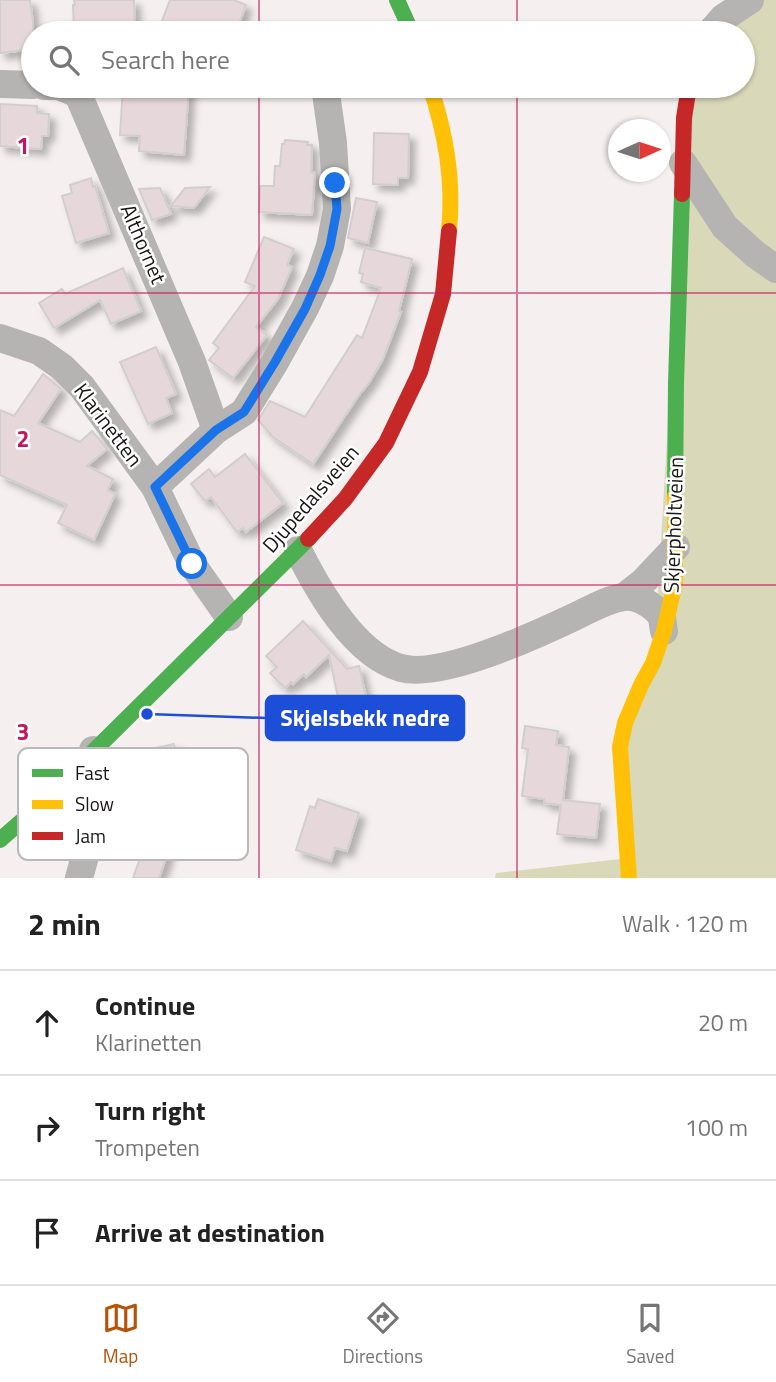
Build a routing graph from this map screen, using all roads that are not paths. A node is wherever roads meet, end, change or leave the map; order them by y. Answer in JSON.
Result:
{"nodes":[{"id":1,"x":397,"y":0,"type":"edge"},
{"id":2,"x":750,"y":0,"type":"edge"},
{"id":3,"x":407,"y":21,"type":"edge"},
{"id":4,"x":720,"y":21,"type":"edge"},
{"id":5,"x":0,"y":84,"type":"edge"},
{"id":6,"x":21,"y":85,"type":"edge"},
{"id":7,"x":81,"y":98,"type":"edge"},
{"id":8,"x":327,"y":98,"type":"edge"},
{"id":9,"x":434,"y":98,"type":"edge"},
{"id":10,"x":687,"y":98,"type":"edge"},
{"id":11,"x":683,"y":163,"type":"junction"},
{"id":12,"x":776,"y":269,"type":"edge"},
{"id":13,"x":0,"y":338,"type":"edge"},
{"id":14,"x":216,"y":430,"type":"junction"},
{"id":15,"x":155,"y":487,"type":"junction"},
{"id":16,"x":676,"y":547,"type":"junction"},
{"id":17,"x":298,"y":550,"type":"junction"},
{"id":18,"x":624,"y":597,"type":"junction"},
{"id":19,"x":229,"y":617,"type":"junction"},
{"id":20,"x":664,"y":631,"type":"junction"},
{"id":21,"x":95,"y":748,"type":"edge"},
{"id":22,"x":18,"y":824,"type":"edge"},
{"id":23,"x":0,"y":840,"type":"edge"},
{"id":24,"x":84,"y":860,"type":"edge"},
{"id":25,"x":79,"y":878,"type":"edge"},
{"id":26,"x":629,"y":878,"type":"edge"}],
"edges":[{"from":1,"to":3,"type":"street"},
{"from":2,"to":4,"type":"street"},
{"from":5,"to":6,"type":"street"},
{"from":7,"to":14,"type":"street","name":"Althornet"},
{"from":8,"to":14,"type":"street"},
{"from":9,"to":17,"type":"street","name":"Djupedalsveien"},
{"from":10,"to":11,"type":"street","name":"Skjerpholtveien"},
{"from":11,"to":12,"type":"street"},
{"from":11,"to":16,"type":"street","name":"Skjerpholtveien"},
{"from":13,"to":15,"type":"street","name":"Klarinetten"},
{"from":14,"to":15,"type":"street"},
{"from":15,"to":19,"type":"street","name":"Klarinetten"},
{"from":16,"to":18,"type":"street"},
{"from":16,"to":20,"type":"street","name":"Skjerpholtveien"},
{"from":17,"to":18,"type":"street"},
{"from":17,"to":19,"type":"street","name":"Djupedalsveien"},
{"from":18,"to":20,"type":"street"},
{"from":19,"to":21,"type":"street","name":"Djupedalsveien"},
{"from":20,"to":26,"type":"street","name":"Skjerpholtveien"},
{"from":22,"to":23,"type":"street","name":"Djupedalsveien"},
{"from":24,"to":25,"type":"street"}]}
